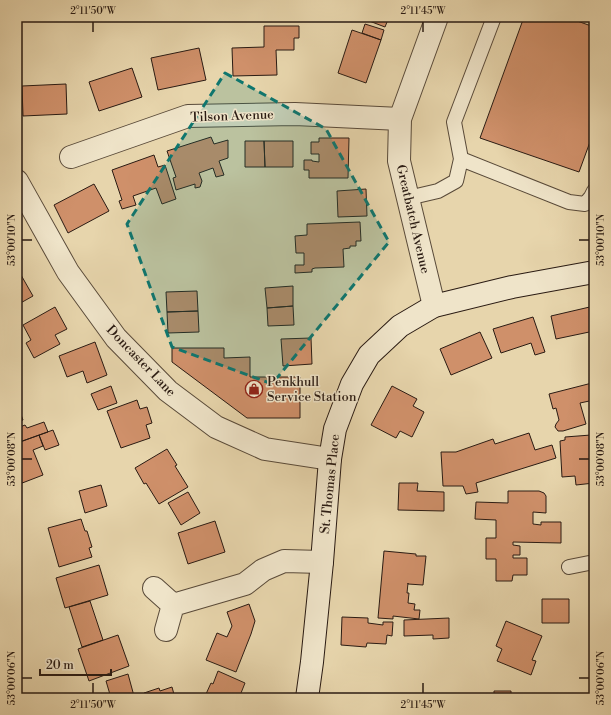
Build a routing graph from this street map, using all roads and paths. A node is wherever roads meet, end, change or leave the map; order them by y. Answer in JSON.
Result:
{"nodes":[{"id":1,"x":437,"y":17,"type":"edge"},
{"id":2,"x":494,"y":17,"type":"edge"},
{"id":3,"x":400,"y":119,"type":"junction"},
{"id":4,"x":71,"y":157,"type":"dead end"},
{"id":5,"x":461,"y":159,"type":"junction"},
{"id":6,"x":17,"y":181,"type":"edge"},
{"id":7,"x":594,"y":191,"type":"edge"},
{"id":8,"x":408,"y":198,"type":"junction"},
{"id":9,"x":594,"y":272,"type":"edge"},
{"id":10,"x":434,"y":306,"type":"junction"},
{"id":11,"x":330,"y":459,"type":"junction"},
{"id":12,"x":322,"y":562,"type":"junction"},
{"id":13,"x":594,"y":562,"type":"edge"},
{"id":14,"x":569,"y":567,"type":"dead end"},
{"id":15,"x":154,"y":588,"type":"dead end"},
{"id":16,"x":173,"y":605,"type":"junction"},
{"id":17,"x":166,"y":630,"type":"dead end"},
{"id":18,"x":306,"y":698,"type":"edge"}],
"edges":[{"from":1,"to":3,"type":"street","name":"Greatbatch Avenue"},
{"from":2,"to":5,"type":"lane"},
{"from":3,"to":4,"type":"street","name":"Tilson Avenue"},
{"from":3,"to":8,"type":"street","name":"Greatbatch Avenue"},
{"from":5,"to":7,"type":"lane"},
{"from":5,"to":8,"type":"lane"},
{"from":6,"to":11,"type":"street","name":"Doncaster Lane"},
{"from":8,"to":10,"type":"street","name":"Greatbatch Avenue"},
{"from":9,"to":10,"type":"street","name":"St. Thomas Place"},
{"from":10,"to":11,"type":"street","name":"St. Thomas Place"},
{"from":11,"to":12,"type":"street","name":"St. Thomas Place"},
{"from":12,"to":16,"type":"street"},
{"from":12,"to":18,"type":"street","name":"St. Thomas Place"},
{"from":13,"to":14,"type":"lane"},
{"from":15,"to":16,"type":"street"},
{"from":16,"to":17,"type":"street"}]}
